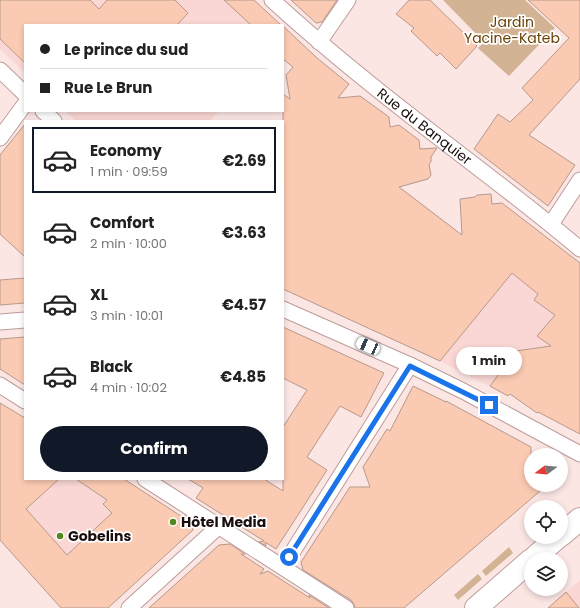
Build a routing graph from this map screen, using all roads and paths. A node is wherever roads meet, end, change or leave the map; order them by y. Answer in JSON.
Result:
{"nodes":[{"id":1,"x":272,"y":0,"type":"edge"},
{"id":2,"x":348,"y":0,"type":"edge"},
{"id":3,"x":319,"y":42,"type":"junction"},
{"id":4,"x":0,"y":70,"type":"edge"},
{"id":5,"x":24,"y":93,"type":"edge"},
{"id":6,"x":24,"y":105,"type":"edge"},
{"id":7,"x":44,"y":112,"type":"edge"},
{"id":8,"x":53,"y":120,"type":"edge"},
{"id":9,"x":0,"y":138,"type":"edge"},
{"id":10,"x":580,"y":180,"type":"edge"},
{"id":11,"x":551,"y":224,"type":"junction"},
{"id":12,"x":580,"y":249,"type":"edge"},
{"id":13,"x":284,"y":309,"type":"edge"},
{"id":14,"x":24,"y":320,"type":"edge"},
{"id":15,"x":0,"y":322,"type":"edge"},
{"id":16,"x":410,"y":366,"type":"junction"},
{"id":17,"x":0,"y":385,"type":"edge"},
{"id":18,"x":24,"y":400,"type":"edge"},
{"id":19,"x":580,"y":454,"type":"edge"},
{"id":20,"x":147,"y":480,"type":"edge"},
{"id":21,"x":580,"y":518,"type":"edge"},
{"id":22,"x":218,"y":527,"type":"junction"},
{"id":23,"x":568,"y":529,"type":"edge"},
{"id":24,"x":550,"y":544,"type":"edge"},
{"id":25,"x":541,"y":552,"type":"edge"},
{"id":26,"x":282,"y":567,"type":"junction"},
{"id":27,"x":524,"y":567,"type":"edge"},
{"id":28,"x":129,"y":608,"type":"edge"},
{"id":29,"x":346,"y":608,"type":"edge"},
{"id":30,"x":476,"y":608,"type":"edge"}],
"edges":[{"from":1,"to":3,"type":"street","name":"Rue du Banquier"},
{"from":2,"to":3,"type":"street"},
{"from":3,"to":11,"type":"street","name":"Rue du Banquier"},
{"from":4,"to":5,"type":"street"},
{"from":6,"to":9,"type":"street"},
{"from":7,"to":8,"type":"street"},
{"from":10,"to":11,"type":"street"},
{"from":11,"to":12,"type":"street","name":"Rue du Banquier"},
{"from":13,"to":16,"type":"street"},
{"from":14,"to":15,"type":"street"},
{"from":16,"to":19,"type":"street"},
{"from":16,"to":26,"type":"street"},
{"from":17,"to":18,"type":"street"},
{"from":20,"to":22,"type":"street"},
{"from":21,"to":23,"type":"main road"},
{"from":22,"to":26,"type":"street"},
{"from":22,"to":28,"type":"street"},
{"from":24,"to":25,"type":"main road"},
{"from":26,"to":29,"type":"street"},
{"from":27,"to":30,"type":"main road"}]}
